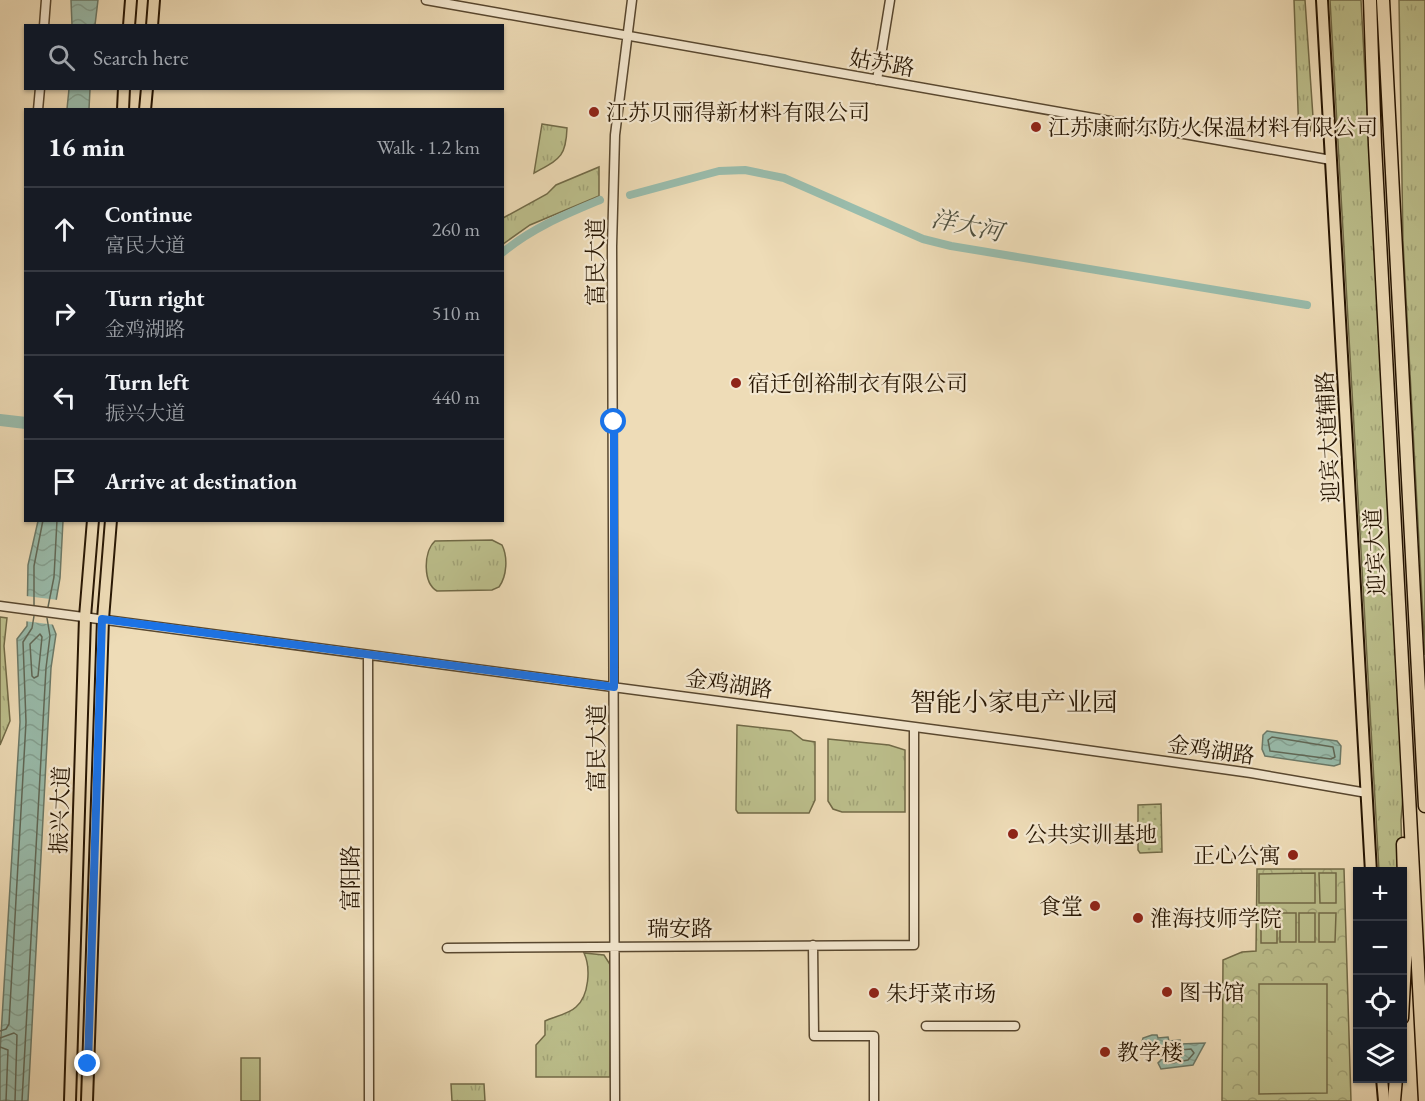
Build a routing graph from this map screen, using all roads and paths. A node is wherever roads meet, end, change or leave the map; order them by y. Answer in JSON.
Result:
{"nodes":[{"id":1,"x":46,"y":0,"type":"edge"},
{"id":2,"x":131,"y":0,"type":"edge"},
{"id":3,"x":154,"y":0,"type":"edge"},
{"id":4,"x":426,"y":0,"type":"edge"},
{"id":5,"x":632,"y":0,"type":"edge"},
{"id":6,"x":890,"y":0,"type":"edge"},
{"id":7,"x":1322,"y":0,"type":"edge"},
{"id":8,"x":1364,"y":0,"type":"edge"},
{"id":9,"x":1370,"y":0,"type":"edge"},
{"id":10,"x":1383,"y":0,"type":"edge"},
{"id":11,"x":44,"y":24,"type":"edge"},
{"id":12,"x":129,"y":24,"type":"edge"},
{"id":13,"x":152,"y":24,"type":"edge"},
{"id":14,"x":626,"y":35,"type":"junction"},
{"id":15,"x":877,"y":80,"type":"junction"},
{"id":16,"x":39,"y":90,"type":"edge"},
{"id":17,"x":124,"y":90,"type":"edge"},
{"id":18,"x":147,"y":90,"type":"edge"},
{"id":19,"x":38,"y":108,"type":"edge"},
{"id":20,"x":123,"y":108,"type":"edge"},
{"id":21,"x":145,"y":108,"type":"edge"},
{"id":22,"x":1375,"y":145,"type":"junction"},
{"id":23,"x":1331,"y":160,"type":"junction"},
{"id":24,"x":93,"y":522,"type":"edge"},
{"id":25,"x":111,"y":522,"type":"edge"},
{"id":26,"x":0,"y":606,"type":"edge"},
{"id":27,"x":86,"y":617,"type":"junction"},
{"id":28,"x":102,"y":619,"type":"junction"},
{"id":29,"x":368,"y":655,"type":"junction"},
{"id":30,"x":614,"y":687,"type":"junction"},
{"id":31,"x":1420,"y":716,"type":"junction"},
{"id":32,"x":914,"y":727,"type":"junction"},
{"id":33,"x":1425,"y":735,"type":"edge"},
{"id":34,"x":1408,"y":789,"type":"junction"},
{"id":35,"x":1367,"y":793,"type":"junction"},
{"id":36,"x":1425,"y":806,"type":"edge"},
{"id":37,"x":1371,"y":867,"type":"edge"},
{"id":38,"x":813,"y":945,"type":"junction"},
{"id":39,"x":614,"y":947,"type":"junction"},
{"id":40,"x":447,"y":948,"type":"dead end"},
{"id":41,"x":1404,"y":975,"type":"edge"},
{"id":42,"x":926,"y":1026,"type":"dead end"},
{"id":43,"x":1015,"y":1026,"type":"dead end"},
{"id":44,"x":1382,"y":1083,"type":"edge"},
{"id":45,"x":1396,"y":1083,"type":"edge"},
{"id":46,"x":88,"y":1099,"type":"edge"},
{"id":47,"x":69,"y":1101,"type":"edge"},
{"id":48,"x":369,"y":1101,"type":"edge"},
{"id":49,"x":615,"y":1101,"type":"edge"},
{"id":50,"x":874,"y":1101,"type":"edge"},
{"id":51,"x":1384,"y":1101,"type":"edge"},
{"id":52,"x":1394,"y":1101,"type":"edge"},
{"id":53,"x":1425,"y":1101,"type":"edge"}],
"edges":[{"from":1,"to":11,"type":"street"},
{"from":2,"to":12,"type":"main road"},
{"from":3,"to":13,"type":"main road"},
{"from":4,"to":14,"type":"street","name":"姑苏路"},
{"from":5,"to":14,"type":"street","name":"富民大道"},
{"from":6,"to":15,"type":"street"},
{"from":7,"to":23,"type":"main road","name":"迎宾大道辅路"},
{"from":8,"to":22,"type":"highway"},
{"from":9,"to":22,"type":"highway","name":"迎宾大道"},
{"from":10,"to":31,"type":"highway","name":"迎宾大道"},
{"from":14,"to":15,"type":"street","name":"姑苏路"},
{"from":14,"to":30,"type":"street","name":"富民大道"},
{"from":15,"to":23,"type":"street","name":"姑苏路"},
{"from":16,"to":19,"type":"street"},
{"from":17,"to":20,"type":"main road"},
{"from":18,"to":21,"type":"main road"},
{"from":22,"to":34,"type":"highway","name":"迎宾大道"},
{"from":23,"to":35,"type":"main road","name":"迎宾大道辅路"},
{"from":24,"to":27,"type":"main road","name":"振兴大道"},
{"from":25,"to":28,"type":"main road","name":"振兴大道"},
{"from":26,"to":27,"type":"street","name":"金鸡湖路"},
{"from":27,"to":28,"type":"street","name":"金鸡湖路"},
{"from":27,"to":47,"type":"main road","name":"振兴大道"},
{"from":28,"to":29,"type":"street","name":"金鸡湖路"},
{"from":28,"to":46,"type":"main road","name":"振兴大道"},
{"from":29,"to":30,"type":"street","name":"金鸡湖路"},
{"from":29,"to":48,"type":"street","name":"富阳路"},
{"from":30,"to":32,"type":"street","name":"金鸡湖路"},
{"from":30,"to":39,"type":"street","name":"富民大道"},
{"from":31,"to":33,"type":"highway"},
{"from":31,"to":36,"type":"highway","name":"迎宾大道"},
{"from":32,"to":35,"type":"street","name":"金鸡湖路"},
{"from":32,"to":38,"type":"street","name":"瑞安路"},
{"from":34,"to":41,"type":"highway"},
{"from":34,"to":53,"type":"highway","name":"迎宾大道"},
{"from":35,"to":37,"type":"main road","name":"迎宾大道辅路"},
{"from":38,"to":39,"type":"street","name":"瑞安路"},
{"from":38,"to":50,"type":"street"},
{"from":39,"to":40,"type":"street","name":"瑞安路"},
{"from":39,"to":49,"type":"street","name":"富民大道"},
{"from":42,"to":43,"type":"street"},
{"from":44,"to":51,"type":"main road"},
{"from":45,"to":52,"type":"highway"}]}
